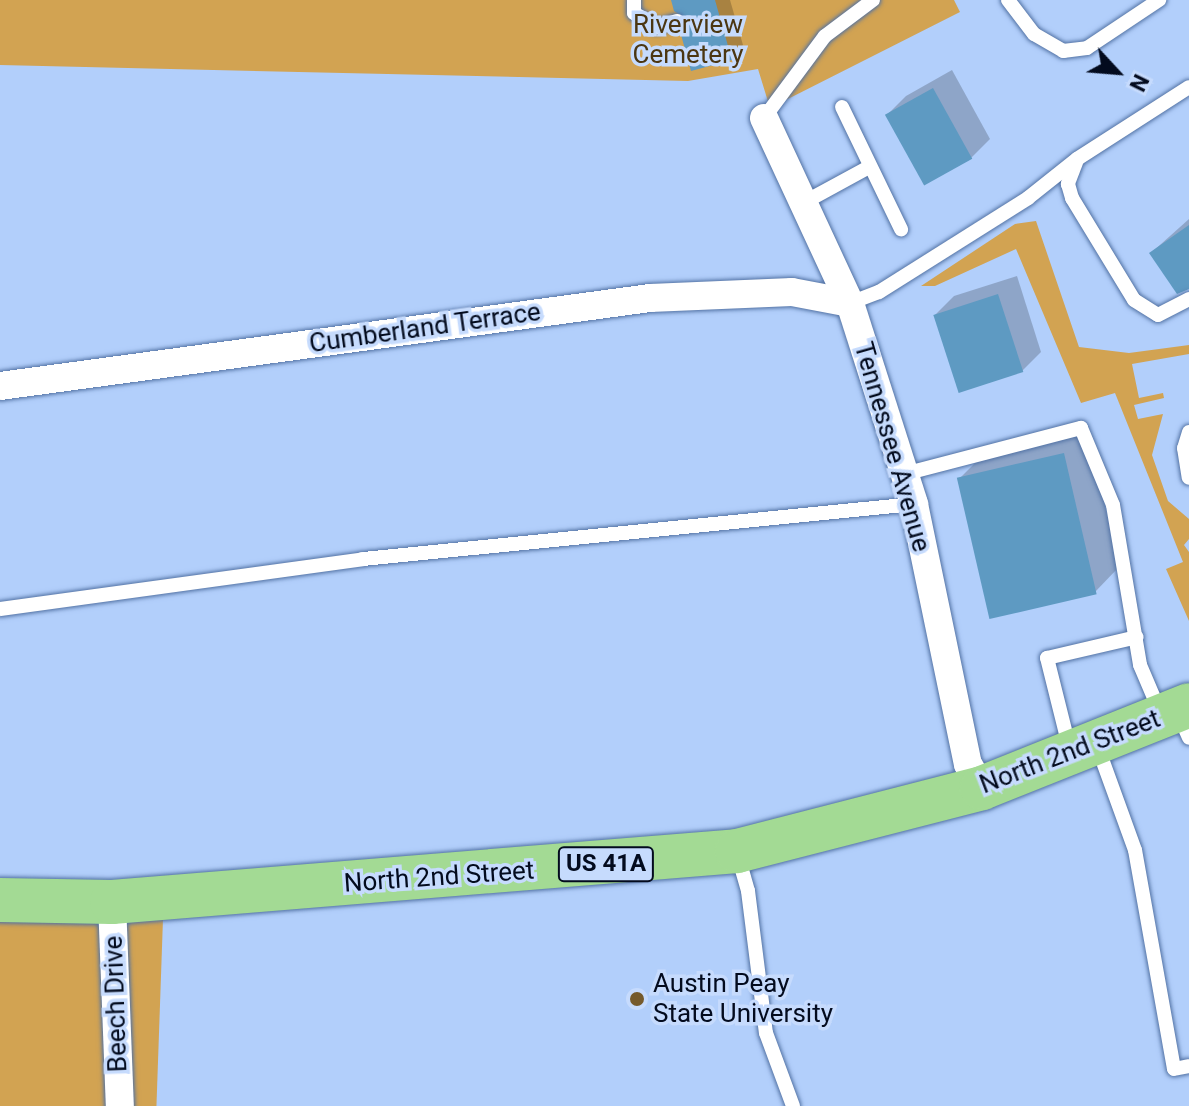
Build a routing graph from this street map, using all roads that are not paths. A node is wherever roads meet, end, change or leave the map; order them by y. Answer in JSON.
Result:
{"nodes":[{"id":1,"x":634,"y":0,"type":"edge"},
{"id":2,"x":873,"y":0,"type":"edge"},
{"id":3,"x":1008,"y":0,"type":"edge"},
{"id":4,"x":1159,"y":0,"type":"edge"},
{"id":5,"x":677,"y":21,"type":"dead end"},
{"id":6,"x":1189,"y":87,"type":"edge"},
{"id":7,"x":842,"y":107,"type":"dead end"},
{"id":8,"x":764,"y":118,"type":"joint"},
{"id":9,"x":1077,"y":159,"type":"junction"},
{"id":10,"x":869,"y":167,"type":"junction"},
{"id":11,"x":803,"y":203,"type":"junction"},
{"id":12,"x":901,"y":229,"type":"dead end"},
{"id":13,"x":1189,"y":299,"type":"edge"},
{"id":14,"x":850,"y":303,"type":"junction"},
{"id":15,"x":0,"y":386,"type":"edge"},
{"id":16,"x":1189,"y":432,"type":"edge"},
{"id":17,"x":904,"y":474,"type":"junction"},
{"id":18,"x":1189,"y":478,"type":"edge"},
{"id":19,"x":914,"y":504,"type":"junction"},
{"id":20,"x":0,"y":609,"type":"edge"},
{"id":21,"x":1137,"y":637,"type":"junction"},
{"id":22,"x":1179,"y":717,"type":"edge"},
{"id":23,"x":1084,"y":749,"type":"junction"},
{"id":24,"x":982,"y":788,"type":"junction"},
{"id":25,"x":737,"y":851,"type":"junction"},
{"id":26,"x":0,"y":900,"type":"edge"},
{"id":27,"x":112,"y":902,"type":"junction"},
{"id":28,"x":1189,"y":1066,"type":"edge"},
{"id":29,"x":120,"y":1106,"type":"edge"},
{"id":30,"x":793,"y":1106,"type":"edge"}],
"edges":[{"from":1,"to":5,"type":"lane"},
{"from":2,"to":8,"type":"lane"},
{"from":3,"to":4,"type":"lane"},
{"from":6,"to":9,"type":"lane"},
{"from":7,"to":10,"type":"lane"},
{"from":8,"to":11,"type":"street","name":"Tennessee Avenue"},
{"from":9,"to":13,"type":"lane"},
{"from":9,"to":14,"type":"lane"},
{"from":10,"to":11,"type":"lane"},
{"from":10,"to":12,"type":"lane"},
{"from":11,"to":14,"type":"street","name":"Tennessee Avenue"},
{"from":14,"to":15,"type":"street","name":"Cumberland Terrace"},
{"from":14,"to":17,"type":"street","name":"Tennessee Avenue"},
{"from":16,"to":18,"type":"lane"},
{"from":17,"to":19,"type":"street","name":"Tennessee Avenue"},
{"from":17,"to":21,"type":"lane"},
{"from":19,"to":20,"type":"lane"},
{"from":19,"to":24,"type":"street","name":"Tennessee Avenue"},
{"from":21,"to":22,"type":"lane"},
{"from":21,"to":23,"type":"lane"},
{"from":22,"to":23,"type":"main road","name":"North 2nd Street","number":"US 41A"},
{"from":23,"to":24,"type":"main road","name":"North 2nd Street","number":"US 41A"},
{"from":23,"to":28,"type":"lane"},
{"from":24,"to":25,"type":"main road","name":"North 2nd Street","number":"US 41A"},
{"from":25,"to":27,"type":"main road","name":"North 2nd Street","number":"US 41A"},
{"from":25,"to":30,"type":"lane"},
{"from":26,"to":27,"type":"main road","name":"North 2nd Street","number":"US 41A"},
{"from":27,"to":29,"type":"street","name":"Beech Drive"}]}
